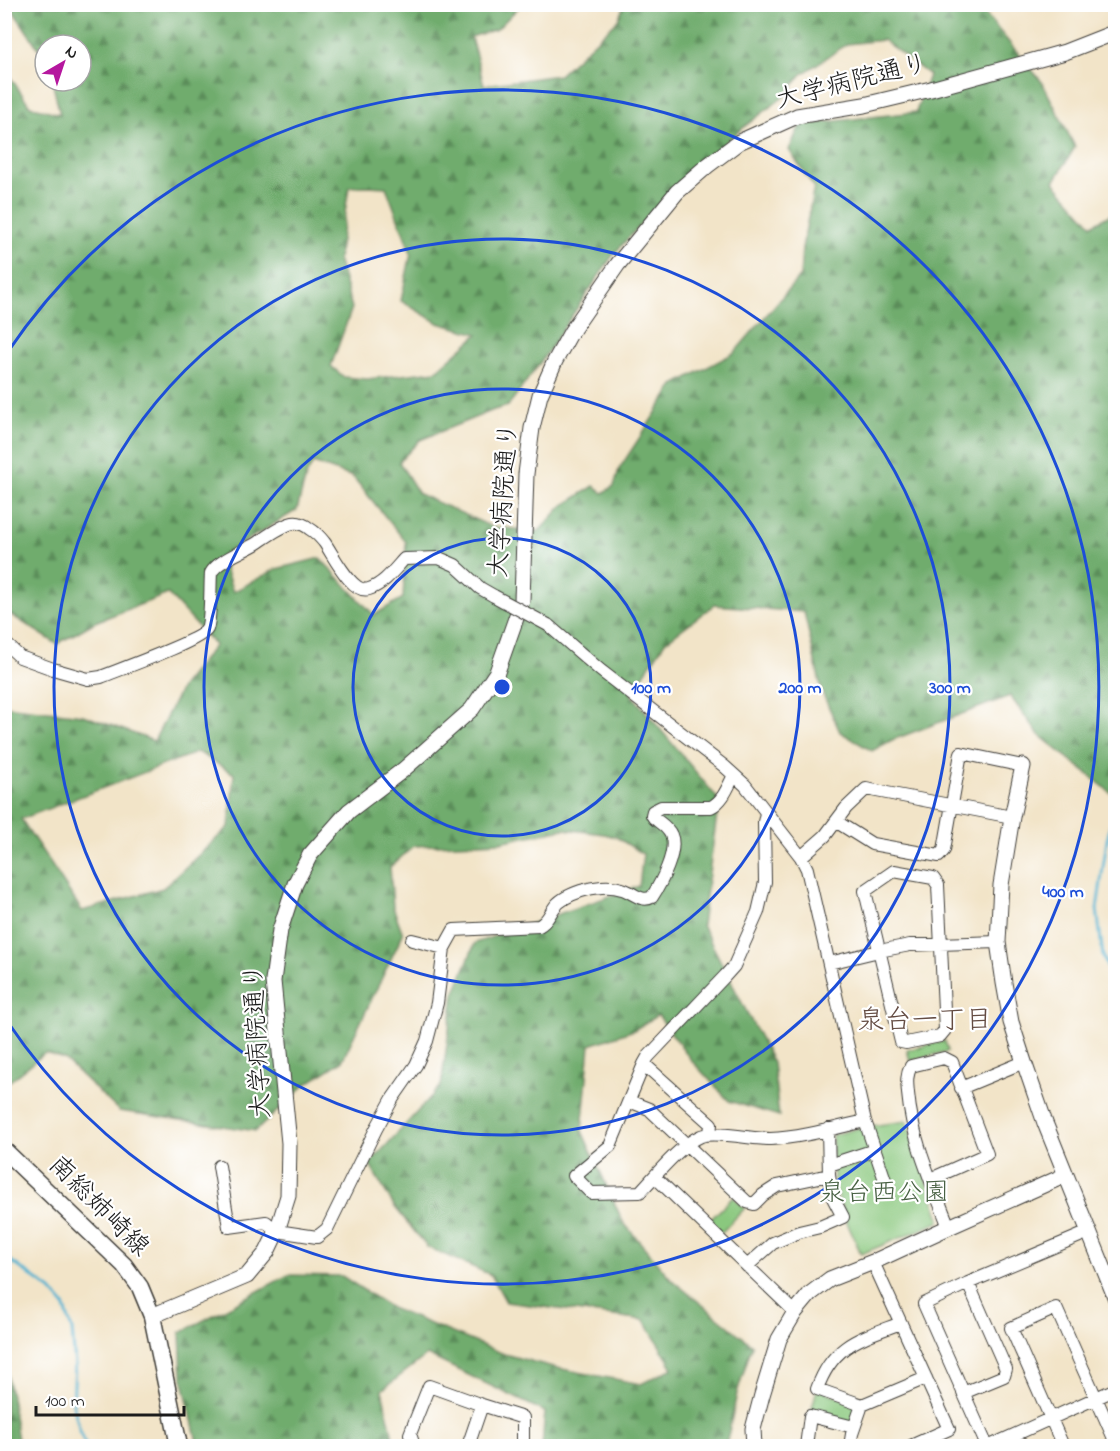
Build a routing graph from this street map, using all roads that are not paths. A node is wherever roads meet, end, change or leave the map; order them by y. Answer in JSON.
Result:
{"nodes":[{"id":1,"x":1114,"y":33,"type":"edge"},
{"id":2,"x":4,"y":642,"type":"edge"},
{"id":3,"x":1023,"y":766,"type":"joint"},
{"id":4,"x":734,"y":775,"type":"junction"},
{"id":5,"x":951,"y":805,"type":"junction"},
{"id":6,"x":766,"y":813,"type":"junction"},
{"id":7,"x":1012,"y":817,"type":"junction"},
{"id":8,"x":837,"y":822,"type":"junction"},
{"id":9,"x":801,"y":857,"type":"junction"},
{"id":10,"x":412,"y":940,"type":"dead end"},
{"id":11,"x":999,"y":942,"type":"junction"},
{"id":12,"x":940,"y":943,"type":"junction"},
{"id":13,"x":444,"y":948,"type":"junction"},
{"id":14,"x":879,"y":951,"type":"junction"},
{"id":15,"x":829,"y":963,"type":"junction"},
{"id":16,"x":1023,"y":1062,"type":"junction"},
{"id":17,"x":644,"y":1064,"type":"junction"},
{"id":18,"x":961,"y":1088,"type":"junction"},
{"id":19,"x":629,"y":1101,"type":"junction"},
{"id":20,"x":865,"y":1121,"type":"junction"},
{"id":21,"x":828,"y":1129,"type":"junction"},
{"id":22,"x":710,"y":1134,"type":"junction"},
{"id":23,"x":687,"y":1145,"type":"junction"},
{"id":24,"x":4,"y":1150,"type":"edge"},
{"id":25,"x":875,"y":1150,"type":"junction"},
{"id":26,"x":219,"y":1166,"type":"dead end"},
{"id":27,"x":829,"y":1170,"type":"junction"},
{"id":28,"x":1066,"y":1175,"type":"junction"},
{"id":29,"x":655,"y":1177,"type":"junction"},
{"id":30,"x":931,"y":1179,"type":"junction"},
{"id":31,"x":886,"y":1183,"type":"dead end"},
{"id":32,"x":949,"y":1227,"type":"junction"},
{"id":33,"x":277,"y":1231,"type":"junction"},
{"id":34,"x":1089,"y":1232,"type":"junction"},
{"id":35,"x":873,"y":1262,"type":"junction"},
{"id":36,"x":747,"y":1266,"type":"junction"},
{"id":37,"x":968,"y":1283,"type":"junction"},
{"id":38,"x":1116,"y":1299,"type":"edge"},
{"id":39,"x":795,"y":1312,"type":"junction"},
{"id":40,"x":152,"y":1317,"type":"junction"},
{"id":41,"x":900,"y":1323,"type":"junction"},
{"id":42,"x":926,"y":1378,"type":"junction"},
{"id":43,"x":1116,"y":1389,"type":"edge"},
{"id":44,"x":963,"y":1393,"type":"junction"},
{"id":45,"x":1096,"y":1398,"type":"junction"},
{"id":46,"x":482,"y":1405,"type":"junction"},
{"id":47,"x":862,"y":1405,"type":"junction"},
{"id":48,"x":1051,"y":1419,"type":"junction"},
{"id":49,"x":854,"y":1427,"type":"junction"},
{"id":50,"x":1116,"y":1443,"type":"edge"},
{"id":51,"x":179,"y":1446,"type":"edge"},
{"id":52,"x":414,"y":1446,"type":"edge"},
{"id":53,"x":468,"y":1446,"type":"edge"},
{"id":54,"x":523,"y":1446,"type":"edge"},
{"id":55,"x":754,"y":1446,"type":"edge"},
{"id":56,"x":806,"y":1446,"type":"edge"},
{"id":57,"x":850,"y":1446,"type":"edge"},
{"id":58,"x":911,"y":1446,"type":"edge"},
{"id":59,"x":988,"y":1446,"type":"edge"},
{"id":60,"x":1063,"y":1446,"type":"edge"}],
"edges":[{"from":1,"to":33,"type":"street","name":"大学病院通り"},
{"from":2,"to":4,"type":"street","bridge":true},
{"from":3,"to":5,"type":"street"},
{"from":3,"to":7,"type":"street"},
{"from":4,"to":6,"type":"street"},
{"from":4,"to":13,"type":"street"},
{"from":5,"to":7,"type":"street"},
{"from":5,"to":8,"type":"street"},
{"from":5,"to":8,"type":"street"},
{"from":6,"to":9,"type":"street"},
{"from":6,"to":17,"type":"street"},
{"from":7,"to":11,"type":"street"},
{"from":8,"to":9,"type":"street"},
{"from":9,"to":15,"type":"street"},
{"from":10,"to":13,"type":"street"},
{"from":11,"to":12,"type":"street"},
{"from":11,"to":16,"type":"street"},
{"from":12,"to":14,"type":"street"},
{"from":12,"to":14,"type":"street"},
{"from":12,"to":14,"type":"street"},
{"from":13,"to":33,"type":"street"},
{"from":14,"to":15,"type":"street"},
{"from":15,"to":20,"type":"street"},
{"from":16,"to":18,"type":"street"},
{"from":16,"to":28,"type":"street"},
{"from":17,"to":19,"type":"street"},
{"from":17,"to":22,"type":"street"},
{"from":18,"to":30,"type":"street"},
{"from":18,"to":30,"type":"street"},
{"from":19,"to":23,"type":"street"},
{"from":19,"to":29,"type":"street"},
{"from":20,"to":21,"type":"street"},
{"from":20,"to":25,"type":"street"},
{"from":21,"to":22,"type":"street"},
{"from":21,"to":27,"type":"street"},
{"from":22,"to":23,"type":"street"},
{"from":23,"to":27,"type":"street"},
{"from":23,"to":29,"type":"street"},
{"from":24,"to":40,"type":"main road","name":"南総姉崎線"},
{"from":25,"to":27,"type":"street"},
{"from":25,"to":31,"type":"street"},
{"from":26,"to":33,"type":"street"},
{"from":27,"to":36,"type":"street"},
{"from":28,"to":32,"type":"street"},
{"from":28,"to":34,"type":"street"},
{"from":29,"to":36,"type":"street"},
{"from":30,"to":32,"type":"street"},
{"from":32,"to":35,"type":"street"},
{"from":33,"to":40,"type":"street","name":"大学病院通り"},
{"from":34,"to":37,"type":"street"},
{"from":34,"to":38,"type":"street"},
{"from":35,"to":39,"type":"street"},
{"from":35,"to":41,"type":"street"},
{"from":36,"to":39,"type":"street"},
{"from":37,"to":44,"type":"street"},
{"from":37,"to":44,"type":"street"},
{"from":39,"to":55,"type":"street"},
{"from":40,"to":51,"type":"main road","name":"南総姉崎線"},
{"from":41,"to":42,"type":"street"},
{"from":41,"to":47,"type":"street"},
{"from":42,"to":47,"type":"street"},
{"from":42,"to":58,"type":"street"},
{"from":43,"to":45,"type":"street"},
{"from":44,"to":59,"type":"street"},
{"from":45,"to":48,"type":"street"},
{"from":45,"to":48,"type":"street"},
{"from":45,"to":50,"type":"street"},
{"from":46,"to":52,"type":"street"},
{"from":46,"to":53,"type":"street"},
{"from":46,"to":54,"type":"street"},
{"from":47,"to":49,"type":"street"},
{"from":48,"to":59,"type":"street"},
{"from":48,"to":60,"type":"street"},
{"from":49,"to":56,"type":"street"},
{"from":49,"to":57,"type":"street"}]}
